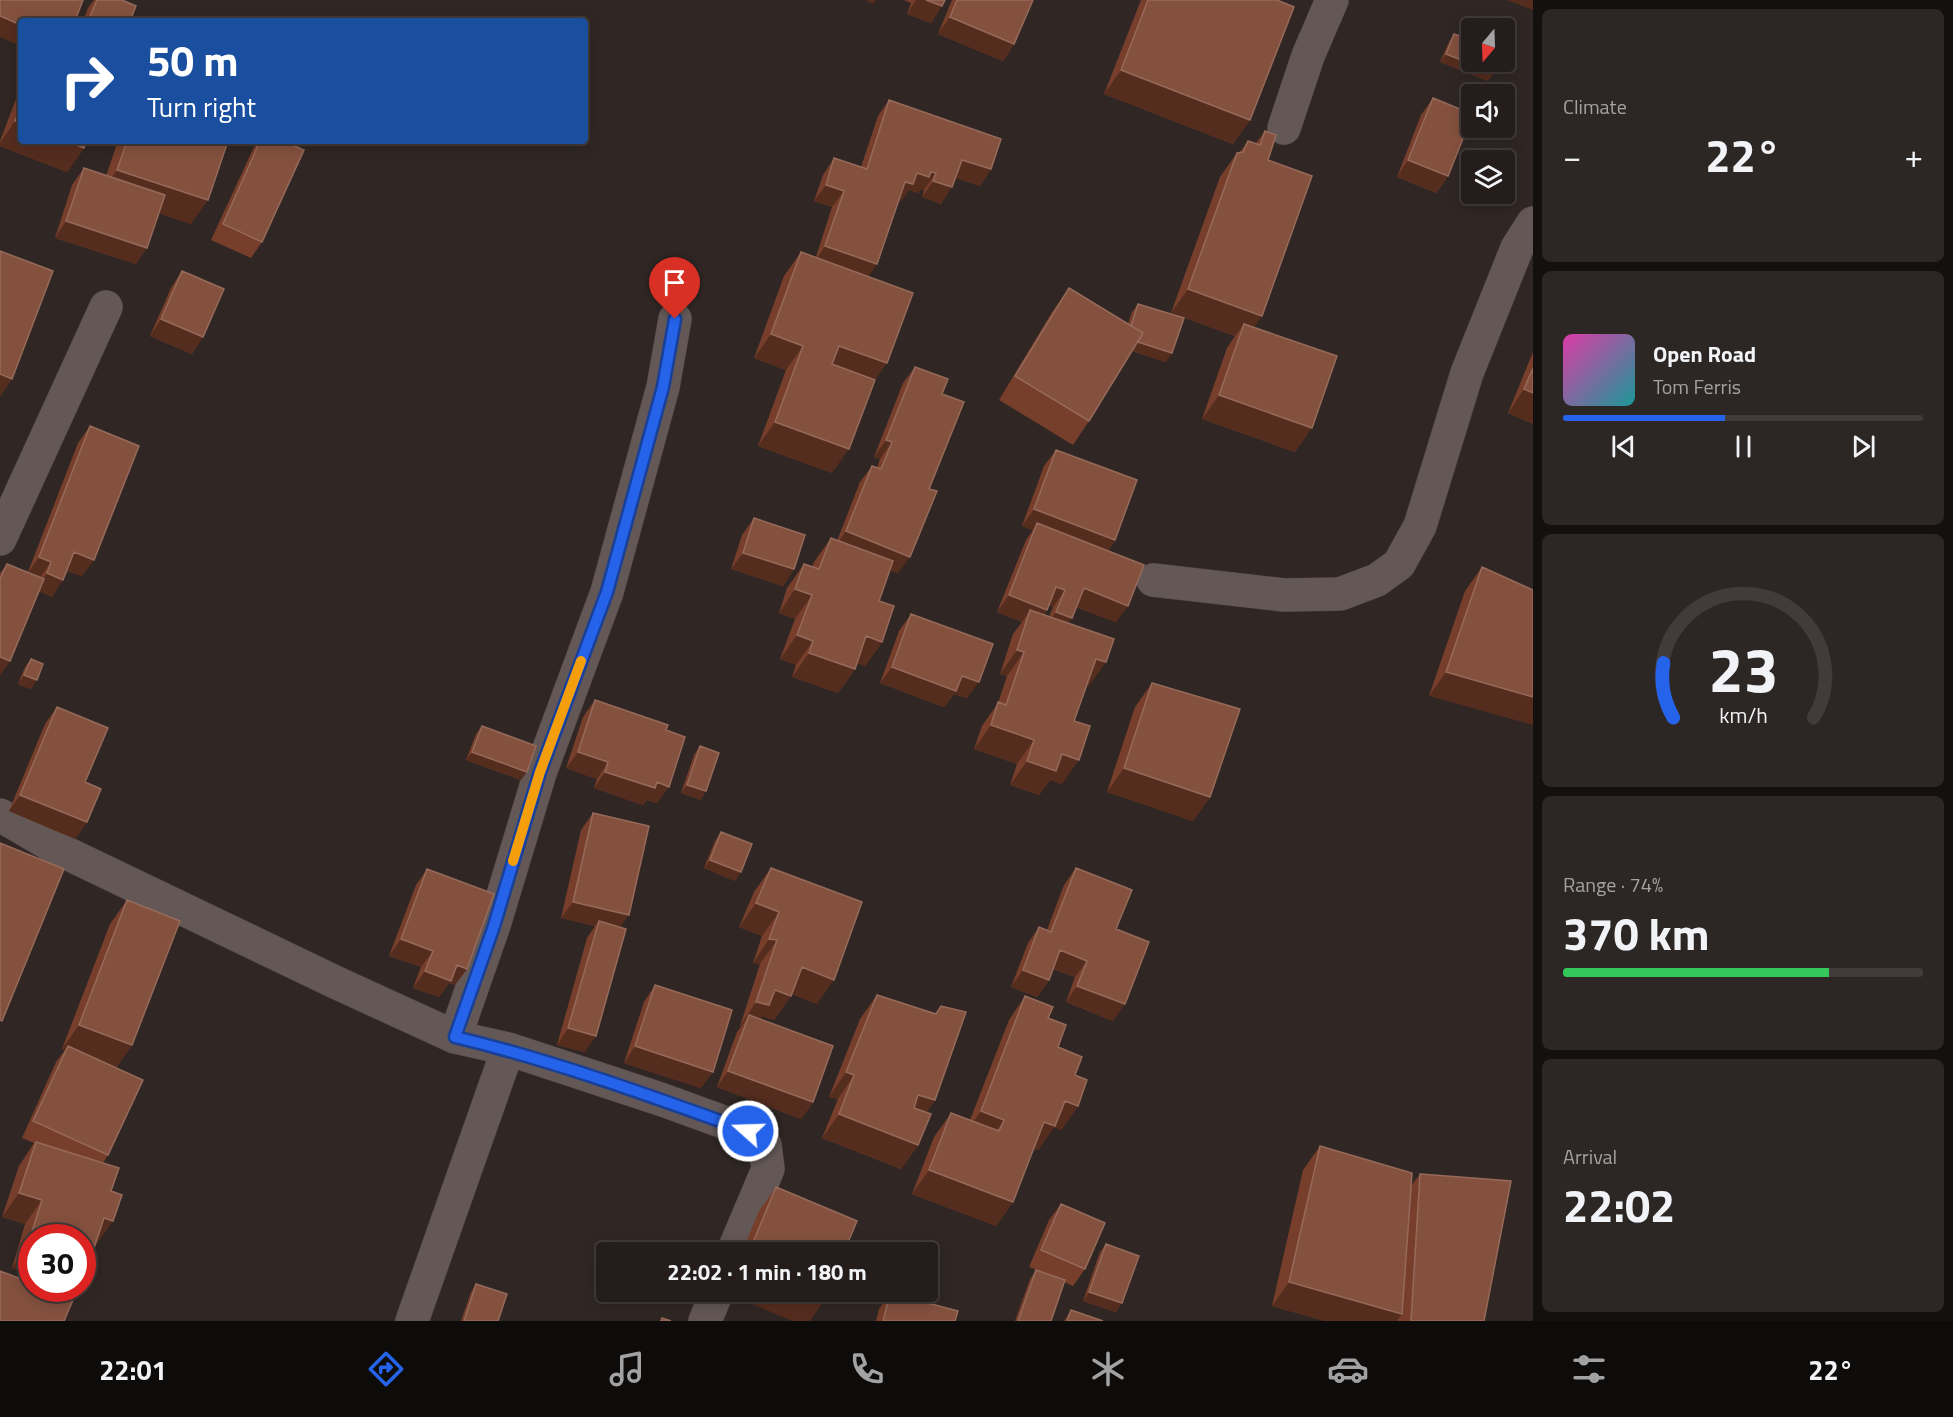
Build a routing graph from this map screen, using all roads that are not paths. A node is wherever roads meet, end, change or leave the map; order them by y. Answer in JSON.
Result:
{"nodes":[{"id":1,"x":1332,"y":0,"type":"edge"},
{"id":2,"x":1284,"y":128,"type":"dead end"},
{"id":3,"x":1533,"y":223,"type":"edge"},
{"id":4,"x":106,"y":307,"type":"dead end"},
{"id":5,"x":675,"y":319,"type":"dead end"},
{"id":6,"x":0,"y":538,"type":"edge"},
{"id":7,"x":1153,"y":580,"type":"dead end"},
{"id":8,"x":0,"y":815,"type":"edge"},
{"id":9,"x":455,"y":1037,"type":"junction"},
{"id":10,"x":508,"y":1049,"type":"junction"},
{"id":11,"x":737,"y":1242,"type":"edge"},
{"id":12,"x":713,"y":1302,"type":"edge"},
{"id":13,"x":412,"y":1321,"type":"edge"},
{"id":14,"x":705,"y":1321,"type":"edge"}],
"edges":[{"from":1,"to":2,"type":"street"},
{"from":3,"to":7,"type":"street"},
{"from":4,"to":6,"type":"street"},
{"from":5,"to":9,"type":"street"},
{"from":8,"to":9,"type":"street"},
{"from":9,"to":10,"type":"street"},
{"from":10,"to":11,"type":"street"},
{"from":10,"to":13,"type":"street"},
{"from":12,"to":14,"type":"street"}]}
